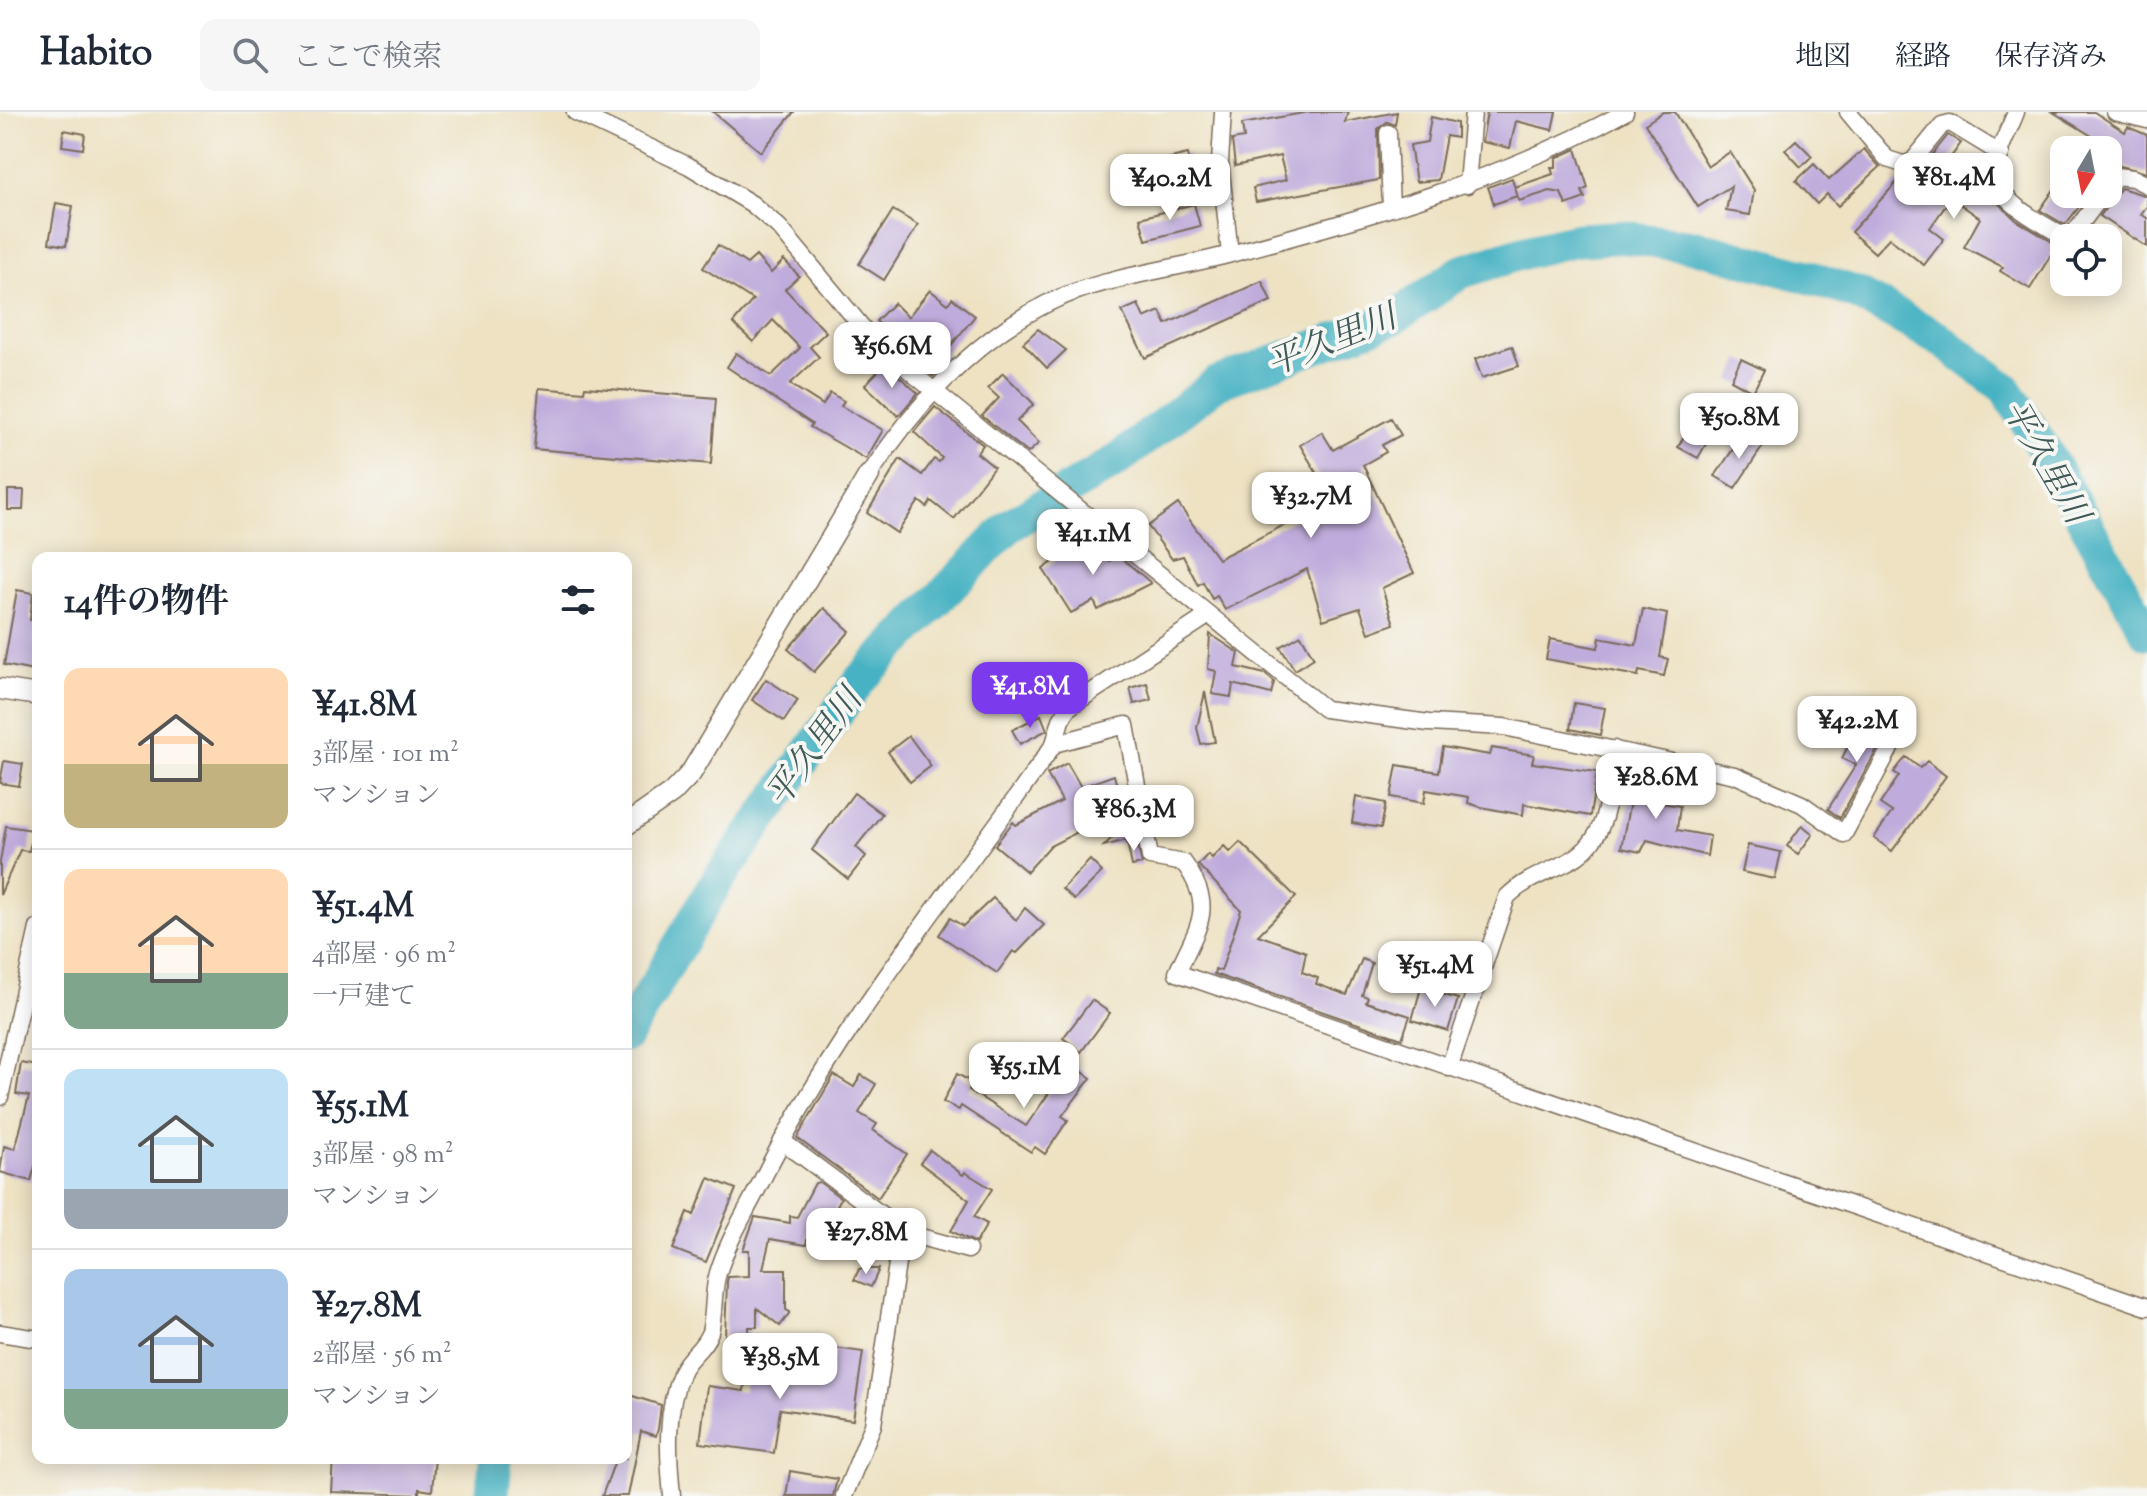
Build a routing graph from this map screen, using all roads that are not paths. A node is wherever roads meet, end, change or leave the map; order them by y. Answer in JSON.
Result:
{"nodes":[{"id":1,"x":575,"y":112,"type":"edge"},
{"id":2,"x":1223,"y":112,"type":"edge"},
{"id":3,"x":1473,"y":112,"type":"edge"},
{"id":4,"x":1625,"y":112,"type":"edge"},
{"id":5,"x":1848,"y":112,"type":"edge"},
{"id":6,"x":2016,"y":112,"type":"edge"},
{"id":7,"x":2115,"y":112,"type":"edge"},
{"id":8,"x":2147,"y":120,"type":"edge"},
{"id":9,"x":1388,"y":133,"type":"dead end"},
{"id":10,"x":2001,"y":154,"type":"junction"},
{"id":11,"x":2122,"y":177,"type":"edge"},
{"id":12,"x":1467,"y":185,"type":"junction"},
{"id":13,"x":2147,"y":185,"type":"edge"},
{"id":14,"x":1391,"y":208,"type":"junction"},
{"id":15,"x":2092,"y":208,"type":"edge"},
{"id":16,"x":2079,"y":224,"type":"edge"},
{"id":17,"x":2050,"y":226,"type":"edge"},
{"id":18,"x":1230,"y":254,"type":"junction"},
{"id":19,"x":933,"y":391,"type":"junction"},
{"id":20,"x":869,"y":475,"type":"joint"},
{"id":21,"x":1209,"y":615,"type":"junction"},
{"id":22,"x":0,"y":689,"type":"edge"},
{"id":23,"x":32,"y":694,"type":"edge"},
{"id":24,"x":1894,"y":741,"type":"dead end"},
{"id":25,"x":1054,"y":744,"type":"junction"},
{"id":26,"x":1614,"y":749,"type":"junction"},
{"id":27,"x":632,"y":821,"type":"edge"},
{"id":28,"x":32,"y":955,"type":"edge"},
{"id":29,"x":1449,"y":1068,"type":"junction"},
{"id":30,"x":0,"y":1097,"type":"edge"},
{"id":31,"x":782,"y":1141,"type":"junction"},
{"id":32,"x":902,"y":1230,"type":"junction"},
{"id":33,"x":968,"y":1250,"type":"dead end"},
{"id":34,"x":2147,"y":1307,"type":"edge"},
{"id":35,"x":0,"y":1333,"type":"edge"},
{"id":36,"x":32,"y":1338,"type":"edge"},
{"id":37,"x":672,"y":1496,"type":"edge"},
{"id":38,"x":844,"y":1496,"type":"edge"}],
"edges":[{"from":1,"to":19,"type":"street"},
{"from":2,"to":18,"type":"street"},
{"from":3,"to":12,"type":"street"},
{"from":4,"to":12,"type":"street"},
{"from":5,"to":10,"type":"street"},
{"from":6,"to":10,"type":"street"},
{"from":7,"to":8,"type":"street"},
{"from":9,"to":14,"type":"street"},
{"from":10,"to":17,"type":"street"},
{"from":11,"to":13,"type":"street"},
{"from":12,"to":14,"type":"street"},
{"from":14,"to":18,"type":"street"},
{"from":15,"to":16,"type":"street"},
{"from":18,"to":19,"type":"street"},
{"from":19,"to":20,"type":"street"},
{"from":19,"to":21,"type":"street"},
{"from":20,"to":27,"type":"street"},
{"from":21,"to":25,"type":"street"},
{"from":21,"to":26,"type":"street"},
{"from":22,"to":23,"type":"street"},
{"from":24,"to":26,"type":"street"},
{"from":25,"to":29,"type":"street"},
{"from":25,"to":31,"type":"street"},
{"from":26,"to":29,"type":"street"},
{"from":28,"to":30,"type":"street"},
{"from":29,"to":34,"type":"street"},
{"from":31,"to":32,"type":"street"},
{"from":31,"to":37,"type":"street"},
{"from":32,"to":33,"type":"street"},
{"from":32,"to":38,"type":"street"},
{"from":35,"to":36,"type":"street"}]}
